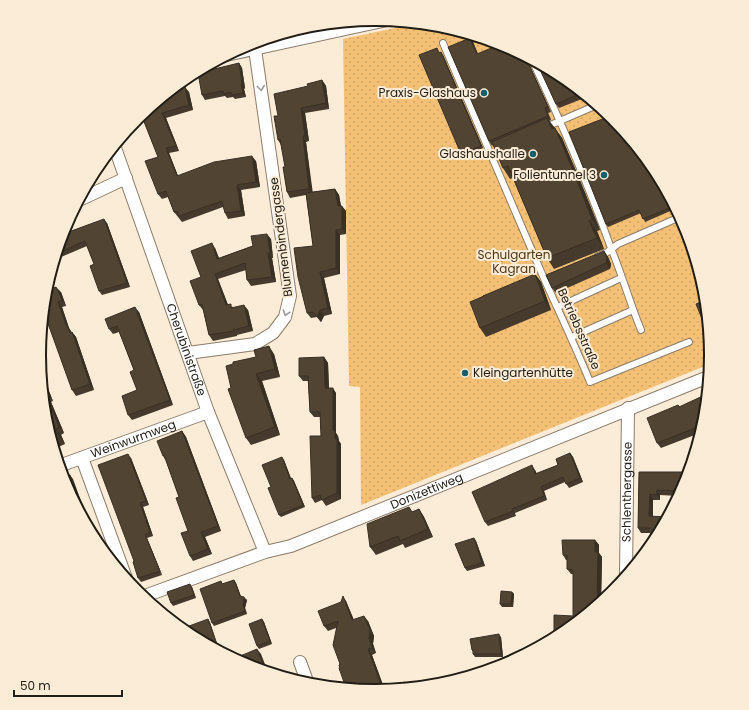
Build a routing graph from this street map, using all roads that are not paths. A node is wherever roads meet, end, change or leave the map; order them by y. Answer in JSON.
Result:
{"nodes":[{"id":1,"x":356,"y":27,"type":"edge"},
{"id":2,"x":443,"y":43,"type":"dead end"},
{"id":3,"x":255,"y":49,"type":"joint"},
{"id":4,"x":536,"y":68,"type":"edge"},
{"id":5,"x":590,"y":107,"type":"edge"},
{"id":6,"x":560,"y":121,"type":"junction"},
{"id":7,"x":539,"y":130,"type":"edge"},
{"id":8,"x":496,"y":149,"type":"edge"},
{"id":9,"x":116,"y":151,"type":"edge"},
{"id":10,"x":489,"y":152,"type":"junction"},
{"id":11,"x":126,"y":178,"type":"junction"},
{"id":12,"x":85,"y":198,"type":"edge"},
{"id":13,"x":674,"y":220,"type":"edge"},
{"id":14,"x":612,"y":248,"type":"junction"},
{"id":15,"x":592,"y":258,"type":"edge"},
{"id":16,"x":551,"y":276,"type":"edge"},
{"id":17,"x":544,"y":278,"type":"junction"},
{"id":18,"x":621,"y":278,"type":"junction"},
{"id":19,"x":558,"y":307,"type":"junction"},
{"id":20,"x":633,"y":310,"type":"junction"},
{"id":21,"x":642,"y":330,"type":"dead end"},
{"id":22,"x":572,"y":338,"type":"junction"},
{"id":23,"x":689,"y":342,"type":"dead end"},
{"id":24,"x":188,"y":353,"type":"junction"},
{"id":25,"x":703,"y":379,"type":"edge"},
{"id":26,"x":628,"y":408,"type":"junction"},
{"id":27,"x":208,"y":412,"type":"junction"},
{"id":28,"x":82,"y":458,"type":"junction"},
{"id":29,"x":64,"y":464,"type":"edge"},
{"id":30,"x":265,"y":552,"type":"junction"},
{"id":31,"x":121,"y":565,"type":"edge"},
{"id":32,"x":626,"y":567,"type":"edge"},
{"id":33,"x":149,"y":594,"type":"edge"},
{"id":34,"x":300,"y":662,"type":"dead end"},
{"id":35,"x":305,"y":677,"type":"edge"}],
"edges":[{"from":1,"to":3,"type":"street"},
{"from":2,"to":10,"type":"lane","name":"Betriebsstraße"},
{"from":3,"to":24,"type":"street","name":"Blumenbindergasse","one_way":true},
{"from":4,"to":6,"type":"lane"},
{"from":5,"to":6,"type":"lane"},
{"from":6,"to":7,"type":"lane"},
{"from":6,"to":14,"type":"lane"},
{"from":8,"to":10,"type":"lane"},
{"from":9,"to":11,"type":"street","name":"Cherubinistraße"},
{"from":10,"to":17,"type":"lane","name":"Betriebsstraße"},
{"from":11,"to":12,"type":"street"},
{"from":11,"to":24,"type":"street","name":"Cherubinistraße"},
{"from":13,"to":14,"type":"lane"},
{"from":14,"to":15,"type":"lane"},
{"from":14,"to":18,"type":"lane"},
{"from":16,"to":17,"type":"lane"},
{"from":17,"to":19,"type":"lane","name":"Betriebsstraße"},
{"from":18,"to":19,"type":"lane"},
{"from":18,"to":20,"type":"lane"},
{"from":19,"to":22,"type":"lane","name":"Betriebsstraße"},
{"from":20,"to":21,"type":"lane"},
{"from":20,"to":22,"type":"lane"},
{"from":22,"to":23,"type":"lane","name":"Betriebsstraße"},
{"from":24,"to":27,"type":"street","name":"Cherubinistraße"},
{"from":25,"to":26,"type":"street","name":"Donizettiweg"},
{"from":26,"to":30,"type":"street","name":"Donizettiweg"},
{"from":26,"to":32,"type":"street","name":"Schlenthergasse"},
{"from":27,"to":28,"type":"street","name":"Weinwurmweg"},
{"from":27,"to":30,"type":"street","name":"Cherubinistraße"},
{"from":28,"to":29,"type":"street","name":"Weinwurmweg"},
{"from":28,"to":31,"type":"street"},
{"from":30,"to":33,"type":"street","name":"Donizettiweg"},
{"from":34,"to":35,"type":"street"}]}
